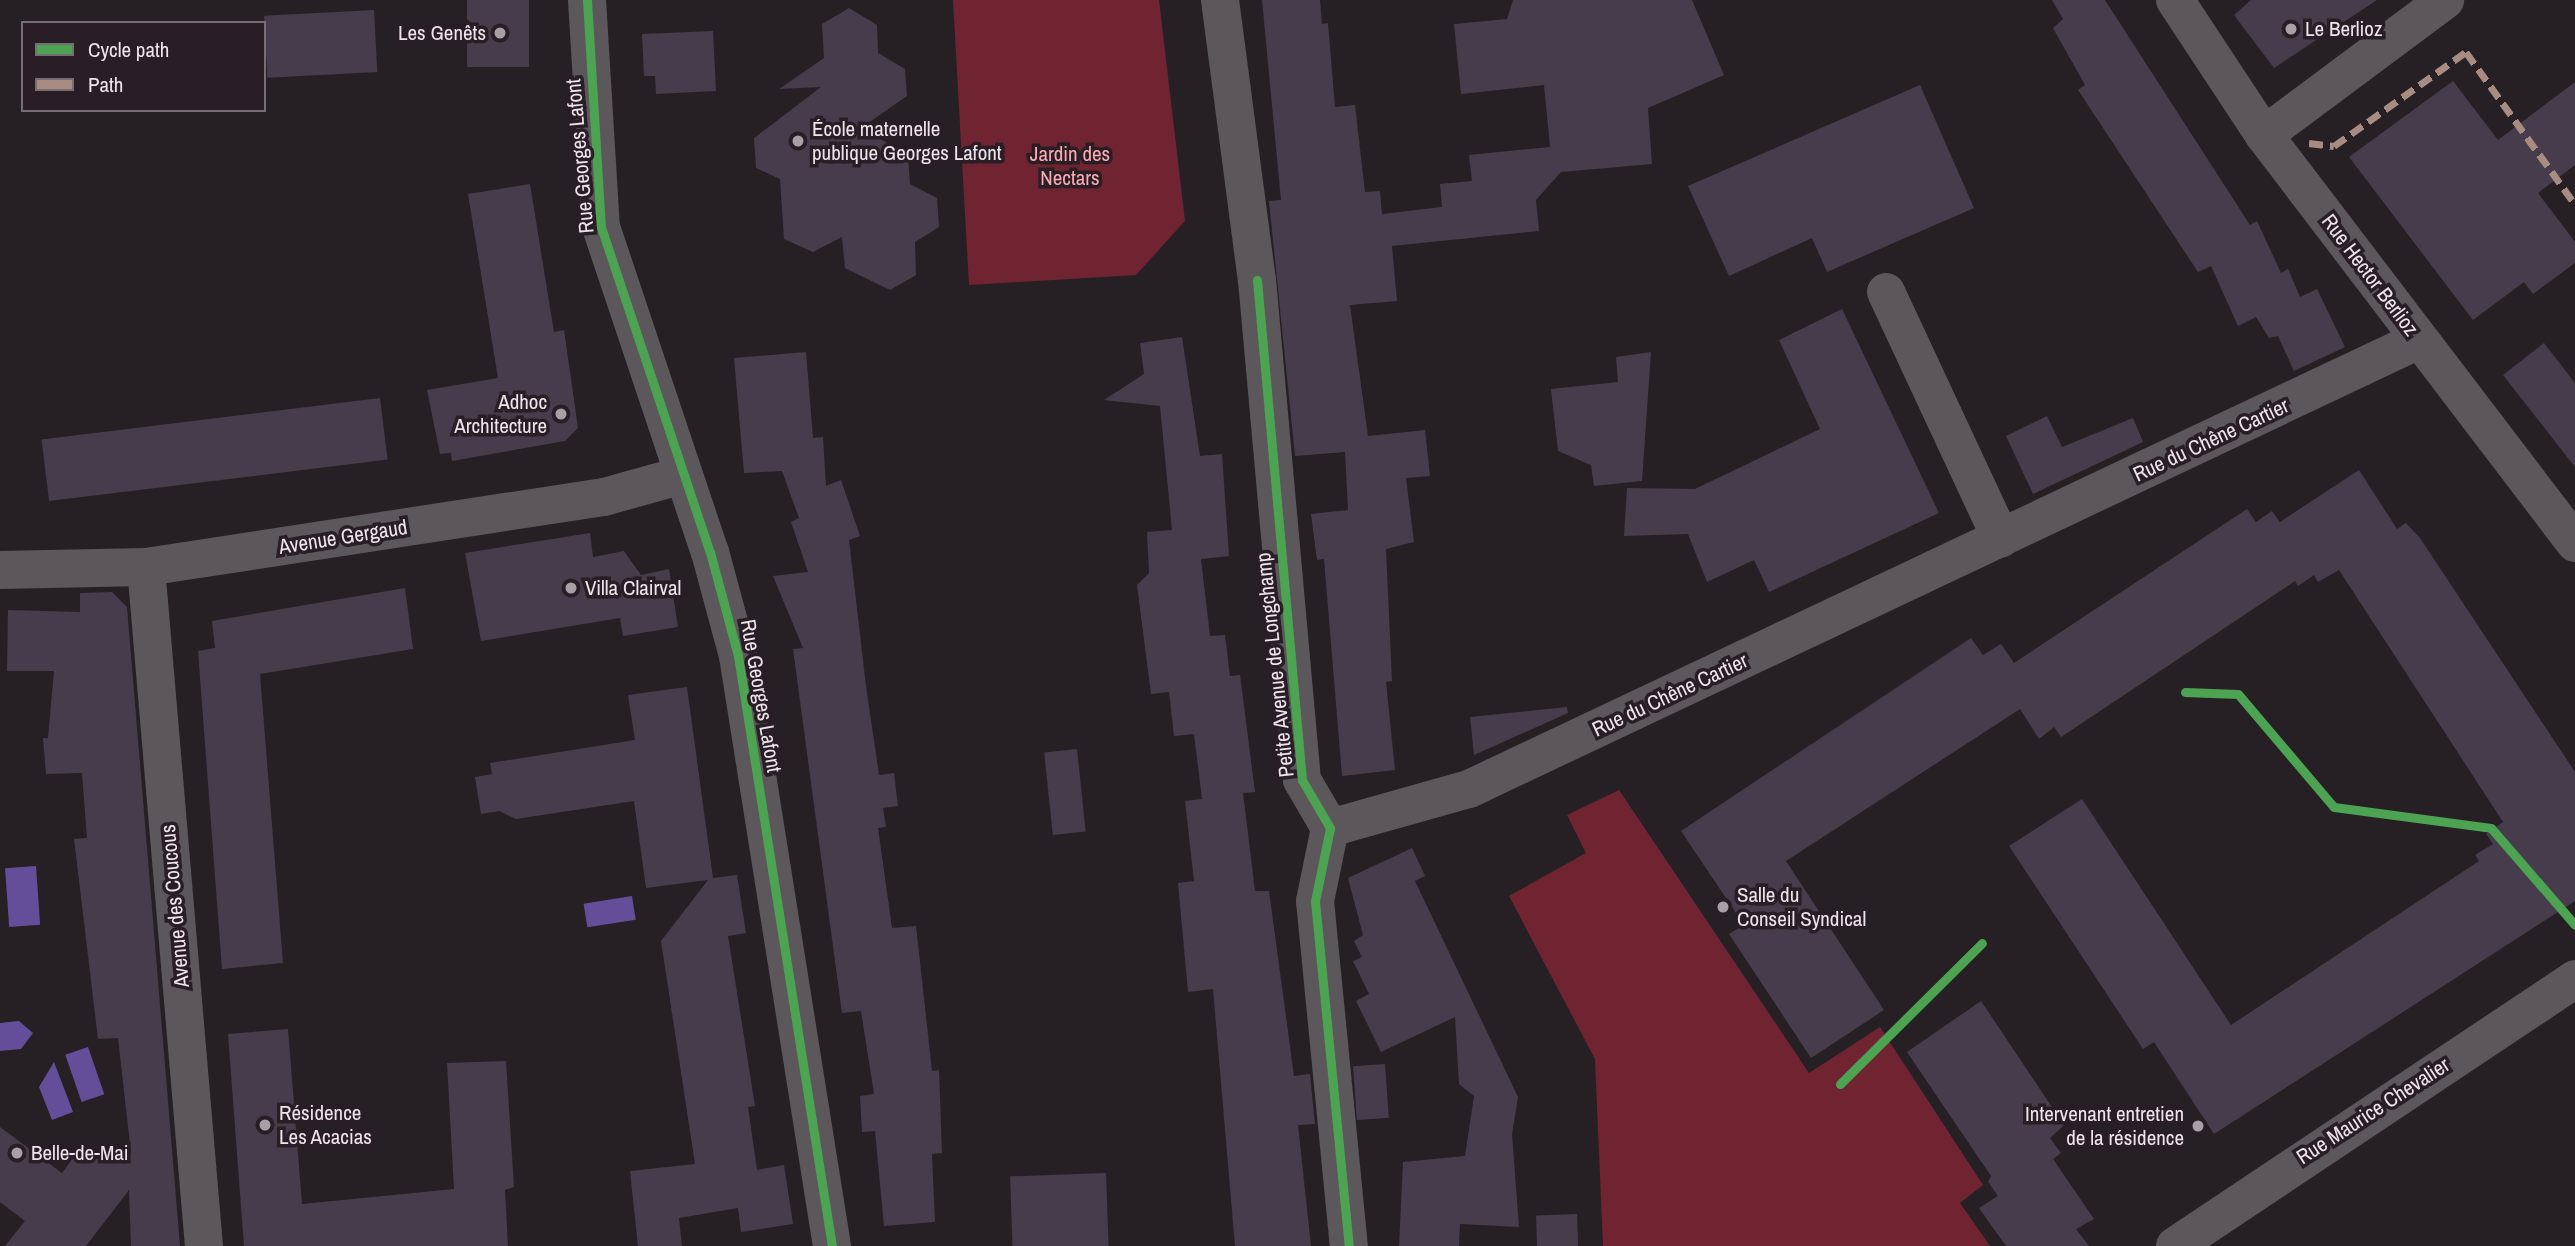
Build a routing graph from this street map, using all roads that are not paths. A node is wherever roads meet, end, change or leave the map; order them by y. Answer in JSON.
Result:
{"nodes":[{"id":1,"x":587,"y":0,"type":"edge"},
{"id":2,"x":1220,"y":0,"type":"edge"},
{"id":3,"x":2175,"y":0,"type":"edge"},
{"id":4,"x":2445,"y":0,"type":"edge"},
{"id":5,"x":2263,"y":135,"type":"junction"},
{"id":6,"x":1886,"y":292,"type":"dead end"},
{"id":7,"x":2419,"y":340,"type":"junction"},
{"id":8,"x":683,"y":475,"type":"junction"},
{"id":9,"x":2001,"y":539,"type":"junction"},
{"id":10,"x":2575,"y":543,"type":"edge"},
{"id":11,"x":146,"y":567,"type":"junction"},
{"id":12,"x":0,"y":570,"type":"edge"},
{"id":13,"x":1330,"y":828,"type":"junction"},
{"id":14,"x":2575,"y":979,"type":"edge"},
{"id":15,"x":204,"y":1246,"type":"edge"},
{"id":16,"x":832,"y":1246,"type":"edge"},
{"id":17,"x":1349,"y":1246,"type":"edge"},
{"id":18,"x":2175,"y":1246,"type":"edge"}],
"edges":[{"from":1,"to":8,"type":"street","name":"Rue Georges Lafont"},
{"from":2,"to":13,"type":"street","name":"Petite Avenue de Longchamp"},
{"from":3,"to":5,"type":"street","name":"Rue Hector Berlioz"},
{"from":4,"to":5,"type":"street"},
{"from":5,"to":7,"type":"street","name":"Rue Hector Berlioz"},
{"from":6,"to":9,"type":"street"},
{"from":7,"to":9,"type":"street","name":"Rue du Chêne Cartier"},
{"from":7,"to":10,"type":"street","name":"Rue Hector Berlioz"},
{"from":8,"to":11,"type":"street","name":"Avenue Gergaud"},
{"from":8,"to":16,"type":"street","name":"Rue Georges Lafont"},
{"from":9,"to":13,"type":"street","name":"Rue du Chêne Cartier"},
{"from":11,"to":12,"type":"street","name":"Avenue Gergaud"},
{"from":11,"to":15,"type":"street","name":"Avenue des Coucous"},
{"from":13,"to":17,"type":"street"},
{"from":14,"to":18,"type":"street","name":"Rue Maurice Chevalier"}]}
